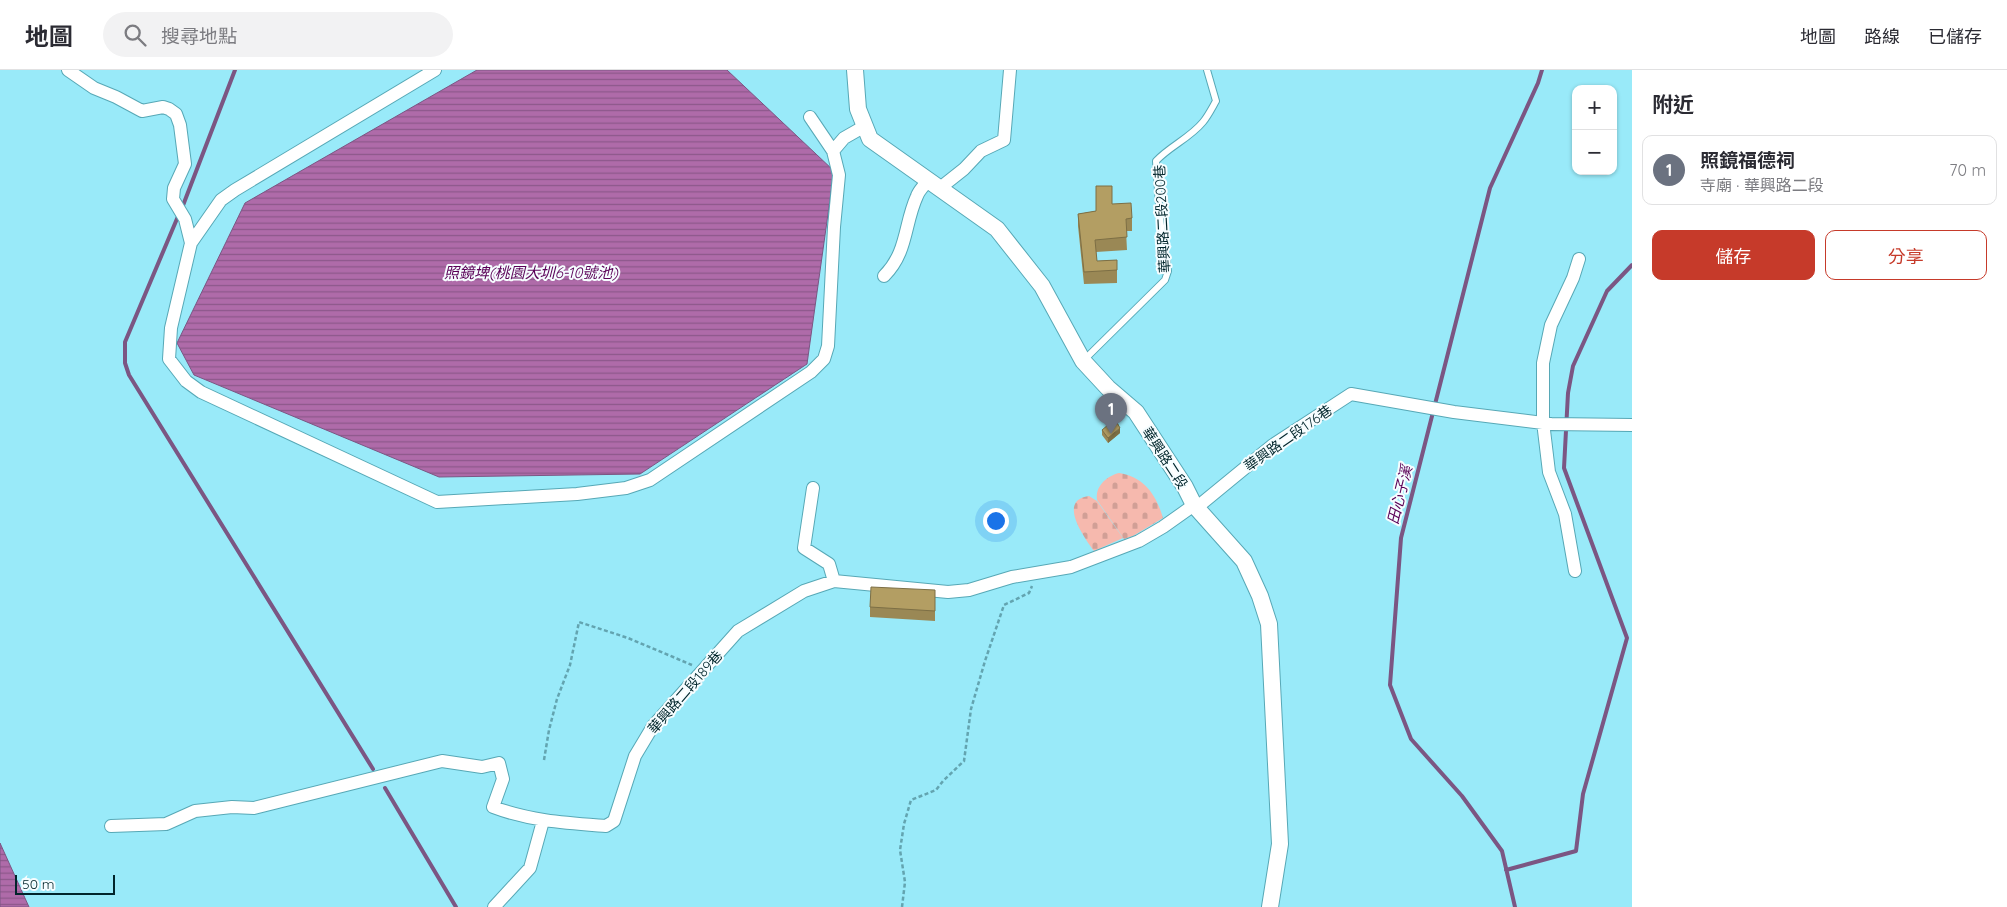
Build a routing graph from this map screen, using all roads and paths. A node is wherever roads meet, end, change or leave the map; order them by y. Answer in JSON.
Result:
{"nodes":[{"id":1,"x":68,"y":70,"type":"edge"},
{"id":2,"x":435,"y":70,"type":"edge"},
{"id":3,"x":855,"y":70,"type":"edge"},
{"id":4,"x":1010,"y":70,"type":"edge"},
{"id":5,"x":1207,"y":70,"type":"edge"},
{"id":6,"x":810,"y":117,"type":"dead end"},
{"id":7,"x":865,"y":126,"type":"junction"},
{"id":8,"x":833,"y":151,"type":"junction"},
{"id":9,"x":934,"y":184,"type":"junction"},
{"id":10,"x":191,"y":243,"type":"junction"},
{"id":11,"x":1579,"y":259,"type":"dead end"},
{"id":12,"x":884,"y":276,"type":"dead end"},
{"id":13,"x":1083,"y":361,"type":"junction"},
{"id":14,"x":1542,"y":422,"type":"junction"},
{"id":15,"x":1632,"y":425,"type":"edge"},
{"id":16,"x":813,"y":488,"type":"dead end"},
{"id":17,"x":1194,"y":505,"type":"junction"},
{"id":18,"x":1575,"y":570,"type":"dead end"},
{"id":19,"x":1037,"y":573,"type":"junction"},
{"id":20,"x":834,"y":581,"type":"junction"},
{"id":21,"x":705,"y":670,"type":"junction"},
{"id":22,"x":544,"y":760,"type":"dead end"},
{"id":23,"x":543,"y":821,"type":"junction"},
{"id":24,"x":110,"y":826,"type":"dead end"},
{"id":25,"x":494,"y":907,"type":"edge"},
{"id":26,"x":902,"y":907,"type":"edge"},
{"id":27,"x":1270,"y":907,"type":"edge"}],
"edges":[{"from":1,"to":10,"type":"street"},
{"from":2,"to":10,"type":"street"},
{"from":3,"to":7,"type":"street","name":"華興路二段"},
{"from":4,"to":9,"type":"street"},
{"from":5,"to":13,"type":"lane","name":"華興路二段200巷"},
{"from":6,"to":8,"type":"street"},
{"from":7,"to":8,"type":"street"},
{"from":7,"to":9,"type":"street","name":"華興路二段"},
{"from":8,"to":10,"type":"street"},
{"from":9,"to":12,"type":"street"},
{"from":9,"to":13,"type":"street","name":"華興路二段"},
{"from":11,"to":14,"type":"street"},
{"from":13,"to":17,"type":"street","name":"華興路二段"},
{"from":14,"to":15,"type":"street","name":"華興路二段176巷"},
{"from":14,"to":17,"type":"street","name":"華興路二段176巷"},
{"from":14,"to":18,"type":"street"},
{"from":16,"to":20,"type":"street"},
{"from":17,"to":19,"type":"street","name":"華興路二段189巷"},
{"from":17,"to":27,"type":"street","name":"華興路二段"},
{"from":19,"to":20,"type":"street","name":"華興路二段189巷"},
{"from":19,"to":26,"type":"path"},
{"from":20,"to":21,"type":"street","name":"華興路二段189巷"},
{"from":21,"to":22,"type":"path"},
{"from":21,"to":23,"type":"street","name":"華興路二段189巷"},
{"from":23,"to":24,"type":"street","name":"華興路二段189巷"},
{"from":23,"to":25,"type":"street"}]}
